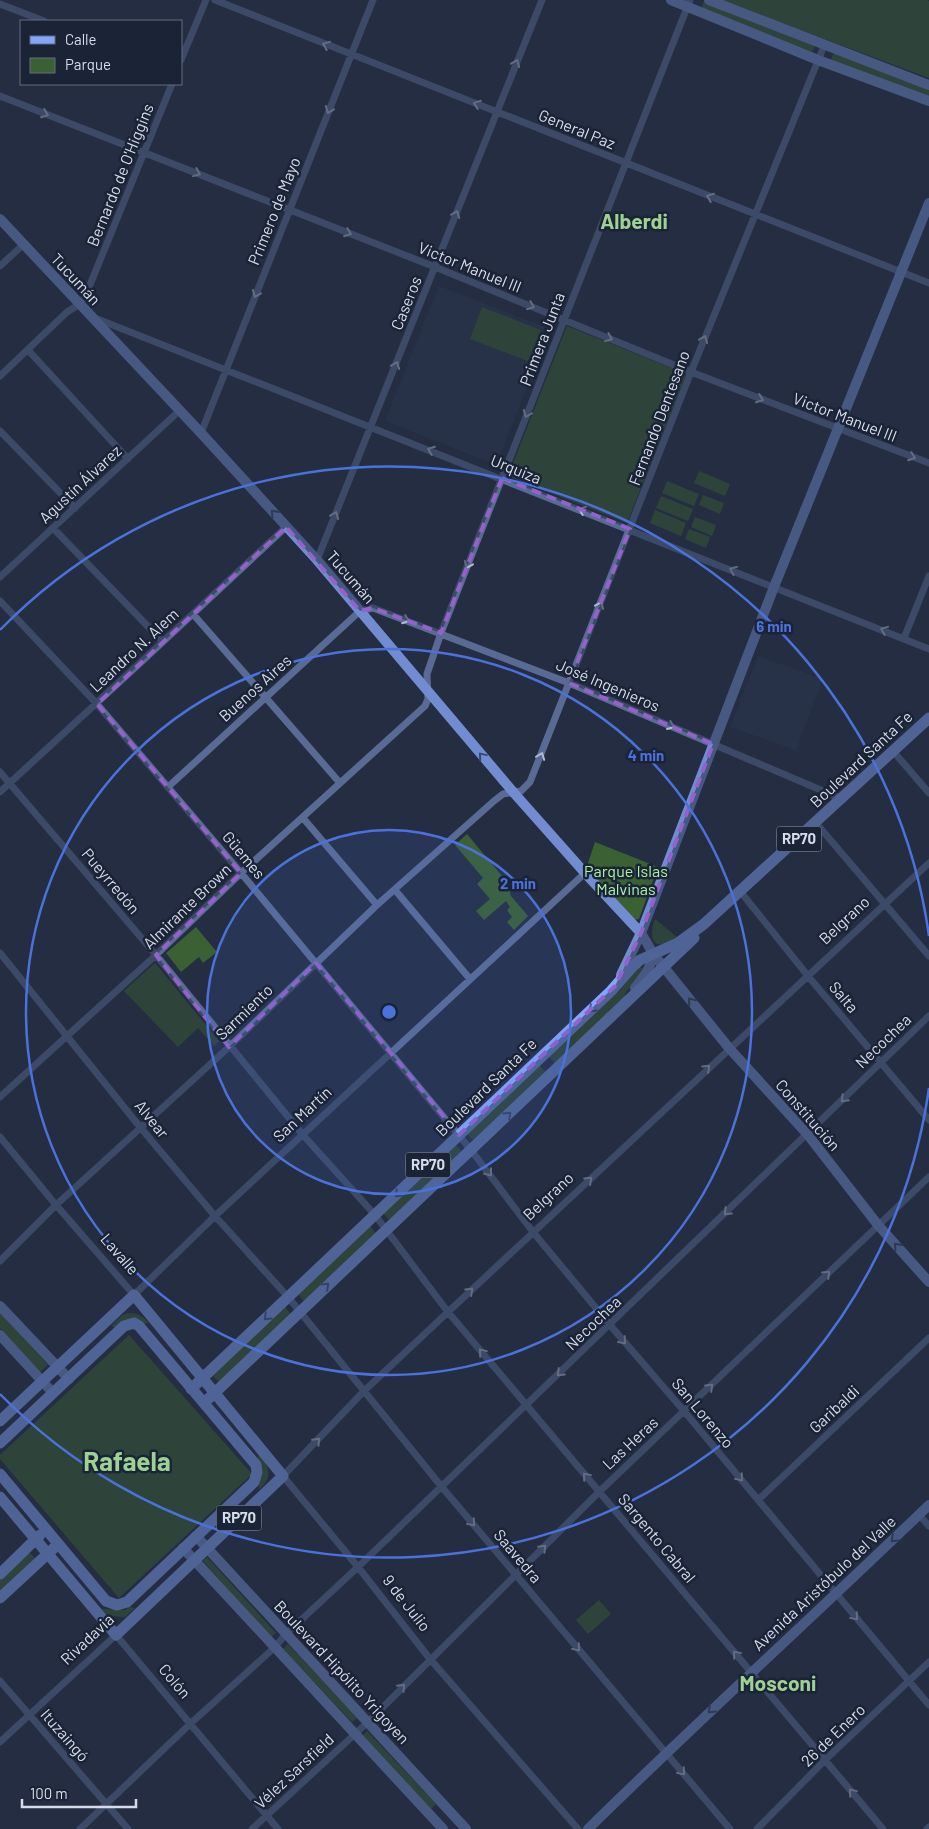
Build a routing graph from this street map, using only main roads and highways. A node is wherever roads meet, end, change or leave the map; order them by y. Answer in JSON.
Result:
{"nodes":[{"id":1,"x":929,"y":718,"type":"edge"},
{"id":2,"x":704,"y":924,"type":"junction"},
{"id":3,"x":540,"y":1058,"type":"junction"},
{"id":4,"x":553,"y":1072,"type":"junction"},
{"id":5,"x":134,"y":1295,"type":"joint"},
{"id":6,"x":204,"y":1378,"type":"junction"},
{"id":7,"x":191,"y":1390,"type":"junction"},
{"id":8,"x":215,"y":1392,"type":"junction"},
{"id":9,"x":204,"y":1403,"type":"junction"},
{"id":10,"x":0,"y":1422,"type":"edge"},
{"id":11,"x":0,"y":1443,"type":"edge"},
{"id":12,"x":0,"y":1474,"type":"edge"},
{"id":13,"x":283,"y":1476,"type":"joint"},
{"id":14,"x":0,"y":1497,"type":"edge"},
{"id":15,"x":46,"y":1530,"type":"junction"},
{"id":16,"x":36,"y":1540,"type":"junction"},
{"id":17,"x":58,"y":1544,"type":"junction"},
{"id":18,"x":48,"y":1553,"type":"junction"},
{"id":19,"x":195,"y":1561,"type":"joint"},
{"id":20,"x":0,"y":1574,"type":"edge"},
{"id":21,"x":0,"y":1598,"type":"edge"},
{"id":22,"x":116,"y":1635,"type":"joint"}],
"edges":[{"from":1,"to":2,"type":"main road","name":"Boulevard Santa Fe","number":"RP70"},
{"from":2,"to":3,"type":"main road","name":"Boulevard Santa Fe","number":"RP70","one_way":true},
{"from":2,"to":4,"type":"main road","name":"Boulevard Santa Fe","number":"RP70"},
{"from":3,"to":4,"type":"main road"},
{"from":3,"to":6,"type":"main road","name":"Boulevard Santa Fe","number":"RP70","one_way":true},
{"from":8,"to":4,"type":"main road","name":"Boulevard Santa Fe","number":"RP70","one_way":true},
{"from":5,"to":6,"type":"main road","name":"Lavalle"},
{"from":5,"to":10,"type":"main road","name":"San Martín"},
{"from":6,"to":7,"type":"main road","name":"Boulevard Santa Fe"},
{"from":6,"to":8,"type":"main road","name":"Lavalle"},
{"from":7,"to":9,"type":"main road"},
{"from":7,"to":11,"type":"main road"},
{"from":8,"to":9,"type":"main road","name":"Boulevard Santa Fe"},
{"from":8,"to":13,"type":"main road","name":"9 de Julio"},
{"from":9,"to":17,"type":"main road","name":"Rivadavia"},
{"from":12,"to":15,"type":"main road"},
{"from":13,"to":19,"type":"main road","name":"Belgrano","number":"RP70"},
{"from":14,"to":16,"type":"main road","name":"Colón"},
{"from":15,"to":16,"type":"main road"},
{"from":15,"to":17,"type":"main road"},
{"from":16,"to":18,"type":"main road","name":"Colón"},
{"from":16,"to":20,"type":"main road"},
{"from":17,"to":18,"type":"main road"},
{"from":18,"to":21,"type":"main road"},
{"from":18,"to":22,"type":"main road","name":"Colón"},
{"from":19,"to":22,"type":"main road","name":"Rivadavia","number":"RP70"}]}
